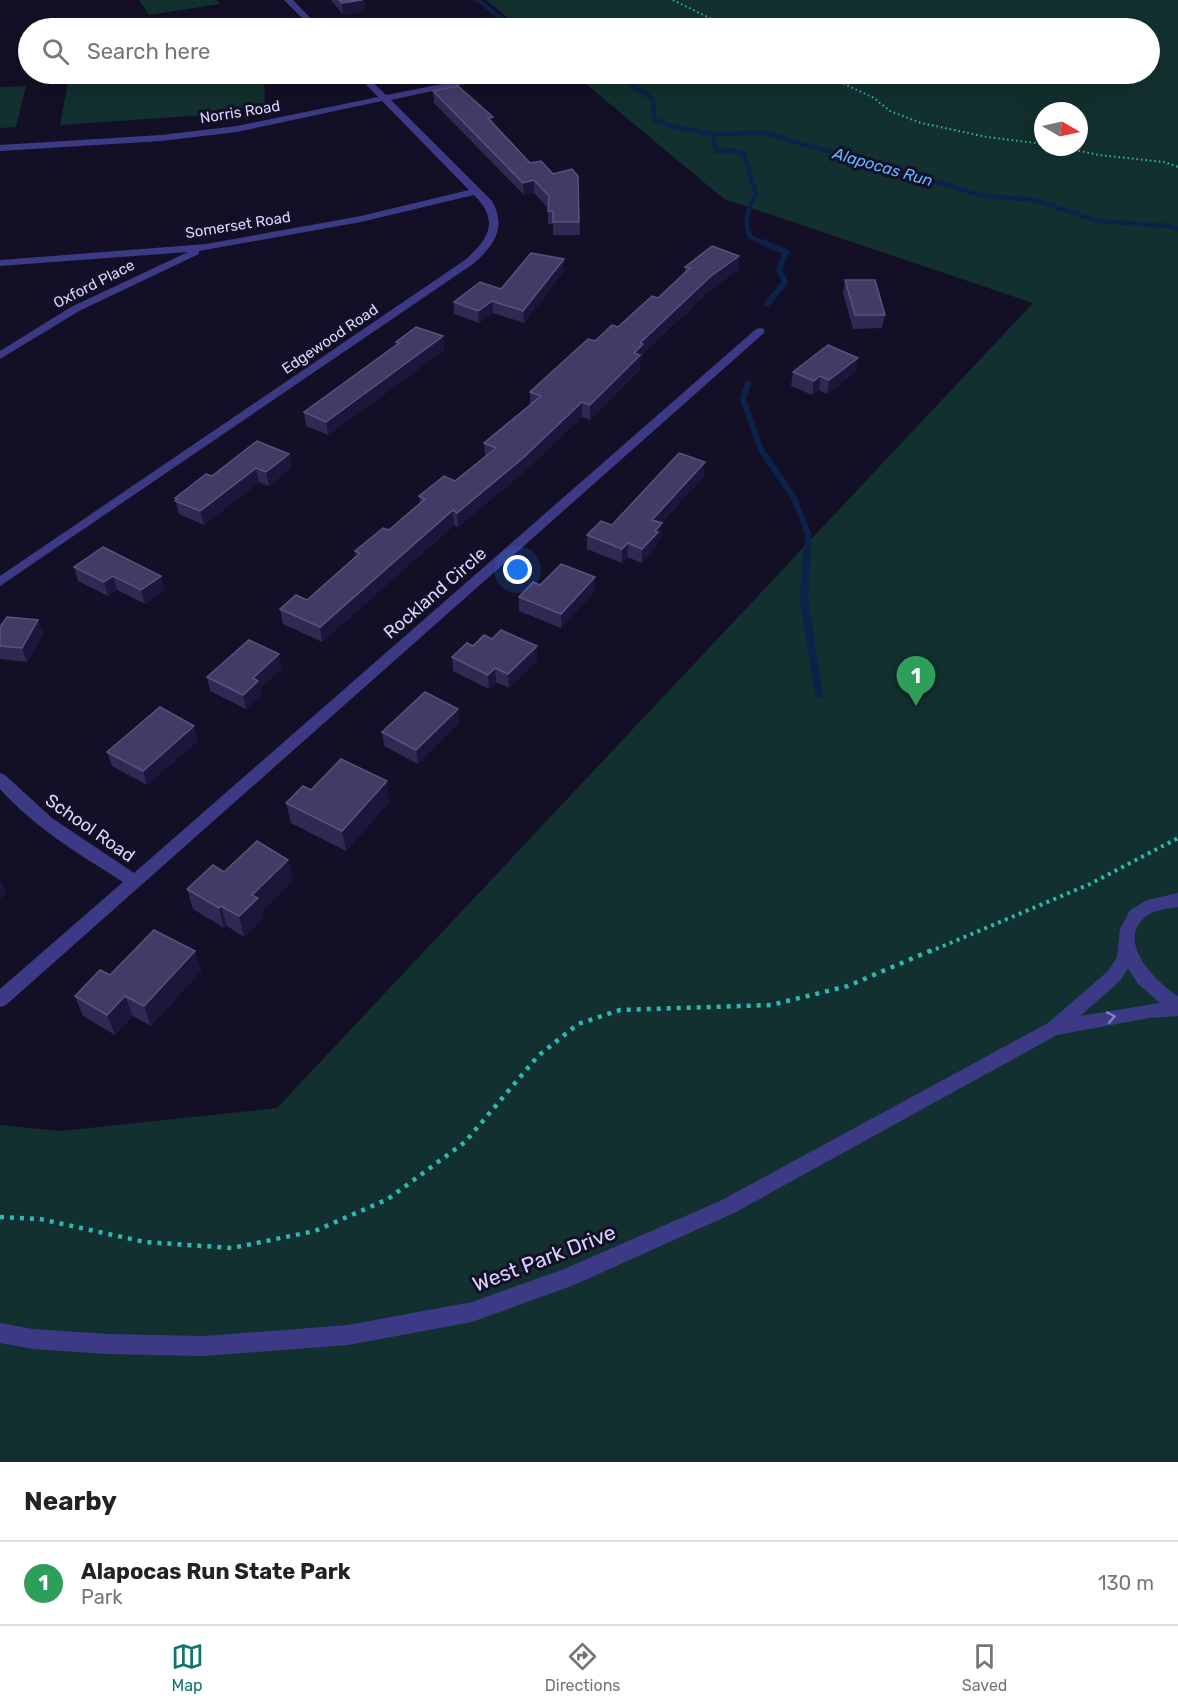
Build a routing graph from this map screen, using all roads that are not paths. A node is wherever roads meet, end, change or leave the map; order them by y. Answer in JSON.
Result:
{"nodes":[{"id":1,"x":288,"y":0,"type":"edge"},
{"id":2,"x":306,"y":18,"type":"edge"},
{"id":3,"x":370,"y":84,"type":"edge"},
{"id":4,"x":454,"y":84,"type":"edge"},
{"id":5,"x":385,"y":99,"type":"junction"},
{"id":6,"x":0,"y":148,"type":"edge"},
{"id":7,"x":477,"y":191,"type":"junction"},
{"id":8,"x":206,"y":247,"type":"junction"},
{"id":9,"x":0,"y":263,"type":"edge"},
{"id":10,"x":760,"y":331,"type":"dead end"},
{"id":11,"x":0,"y":356,"type":"edge"},
{"id":12,"x":0,"y":582,"type":"edge"},
{"id":13,"x":0,"y":779,"type":"edge"},
{"id":14,"x":134,"y":881,"type":"junction"},
{"id":15,"x":1178,"y":900,"type":"edge"},
{"id":16,"x":1127,"y":942,"type":"junction"},
{"id":17,"x":0,"y":1000,"type":"edge"},
{"id":18,"x":1178,"y":1005,"type":"edge"},
{"id":19,"x":1178,"y":1010,"type":"edge"},
{"id":20,"x":1054,"y":1028,"type":"junction"},
{"id":21,"x":0,"y":1333,"type":"edge"}],
"edges":[{"from":1,"to":2,"type":"street"},
{"from":3,"to":5,"type":"street","name":"Edgewood Road"},
{"from":4,"to":5,"type":"street","name":"Norris Road"},
{"from":5,"to":6,"type":"street","name":"Norris Road"},
{"from":5,"to":7,"type":"street","name":"Edgewood Road"},
{"from":7,"to":8,"type":"street","name":"Somerset Road"},
{"from":7,"to":12,"type":"street","name":"Edgewood Road"},
{"from":8,"to":9,"type":"street","name":"Somerset Road"},
{"from":8,"to":11,"type":"street","name":"Oxford Place"},
{"from":10,"to":14,"type":"street","name":"Rockland Circle"},
{"from":13,"to":14,"type":"street","name":"School Road"},
{"from":14,"to":17,"type":"street","name":"Rockland Circle"},
{"from":15,"to":16,"type":"street","name":"West Park Drive"},
{"from":16,"to":18,"type":"street"},
{"from":16,"to":20,"type":"street","name":"West Park Drive"},
{"from":20,"to":19,"type":"street","name":"West Park Drive","one_way":true},
{"from":20,"to":21,"type":"street","name":"West Park Drive"}]}
